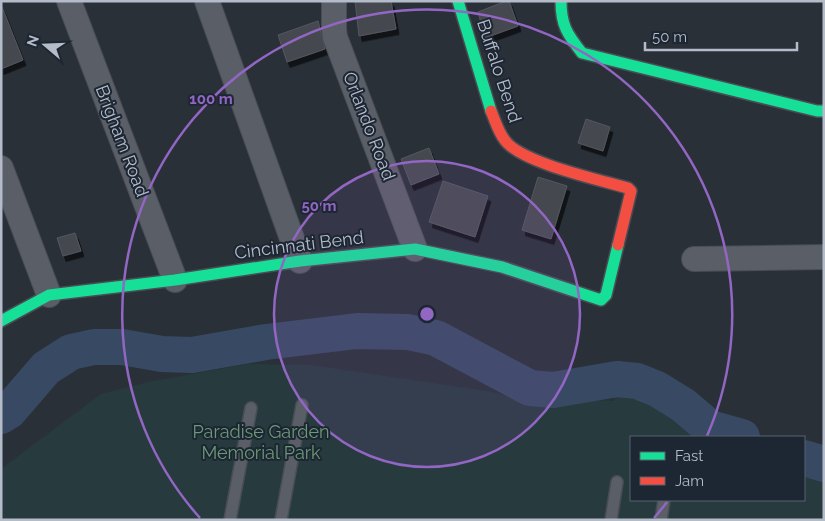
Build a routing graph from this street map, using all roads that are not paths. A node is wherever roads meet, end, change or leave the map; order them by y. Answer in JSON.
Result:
{"nodes":[{"id":1,"x":69,"y":1,"type":"edge"},
{"id":2,"x":207,"y":1,"type":"edge"},
{"id":3,"x":334,"y":1,"type":"edge"},
{"id":4,"x":458,"y":1,"type":"edge"},
{"id":5,"x":561,"y":1,"type":"edge"},
{"id":6,"x":824,"y":111,"type":"edge"},
{"id":7,"x":1,"y":168,"type":"edge"},
{"id":8,"x":415,"y":249,"type":"junction"},
{"id":9,"x":824,"y":257,"type":"edge"},
{"id":10,"x":694,"y":259,"type":"dead end"},
{"id":11,"x":300,"y":261,"type":"junction"},
{"id":12,"x":175,"y":280,"type":"junction"},
{"id":13,"x":49,"y":295,"type":"junction"},
{"id":14,"x":601,"y":300,"type":"joint"},
{"id":15,"x":1,"y":321,"type":"edge"},
{"id":16,"x":302,"y":405,"type":"dead end"},
{"id":17,"x":251,"y":408,"type":"dead end"},
{"id":18,"x":617,"y":482,"type":"dead end"},
{"id":19,"x":664,"y":501,"type":"edge"},
{"id":20,"x":230,"y":520,"type":"edge"},
{"id":21,"x":281,"y":520,"type":"edge"},
{"id":22,"x":611,"y":520,"type":"edge"},
{"id":23,"x":661,"y":520,"type":"edge"}],
"edges":[{"from":1,"to":12,"type":"street","name":"Brigham Road"},
{"from":2,"to":11,"type":"street"},
{"from":3,"to":8,"type":"street","name":"Orlando Road"},
{"from":4,"to":14,"type":"street","name":"Buffalo Bend"},
{"from":5,"to":6,"type":"street"},
{"from":7,"to":13,"type":"street"},
{"from":8,"to":11,"type":"street","name":"Cincinnati Bend"},
{"from":8,"to":14,"type":"street","name":"Cincinnati Bend"},
{"from":9,"to":10,"type":"street"},
{"from":11,"to":12,"type":"street","name":"Cincinnati Bend"},
{"from":12,"to":13,"type":"street","name":"Cincinnati Bend"},
{"from":13,"to":15,"type":"street","name":"Cincinnati Bend"},
{"from":16,"to":21,"type":"lane"},
{"from":17,"to":20,"type":"lane"},
{"from":18,"to":22,"type":"lane"},
{"from":19,"to":23,"type":"lane"}]}
